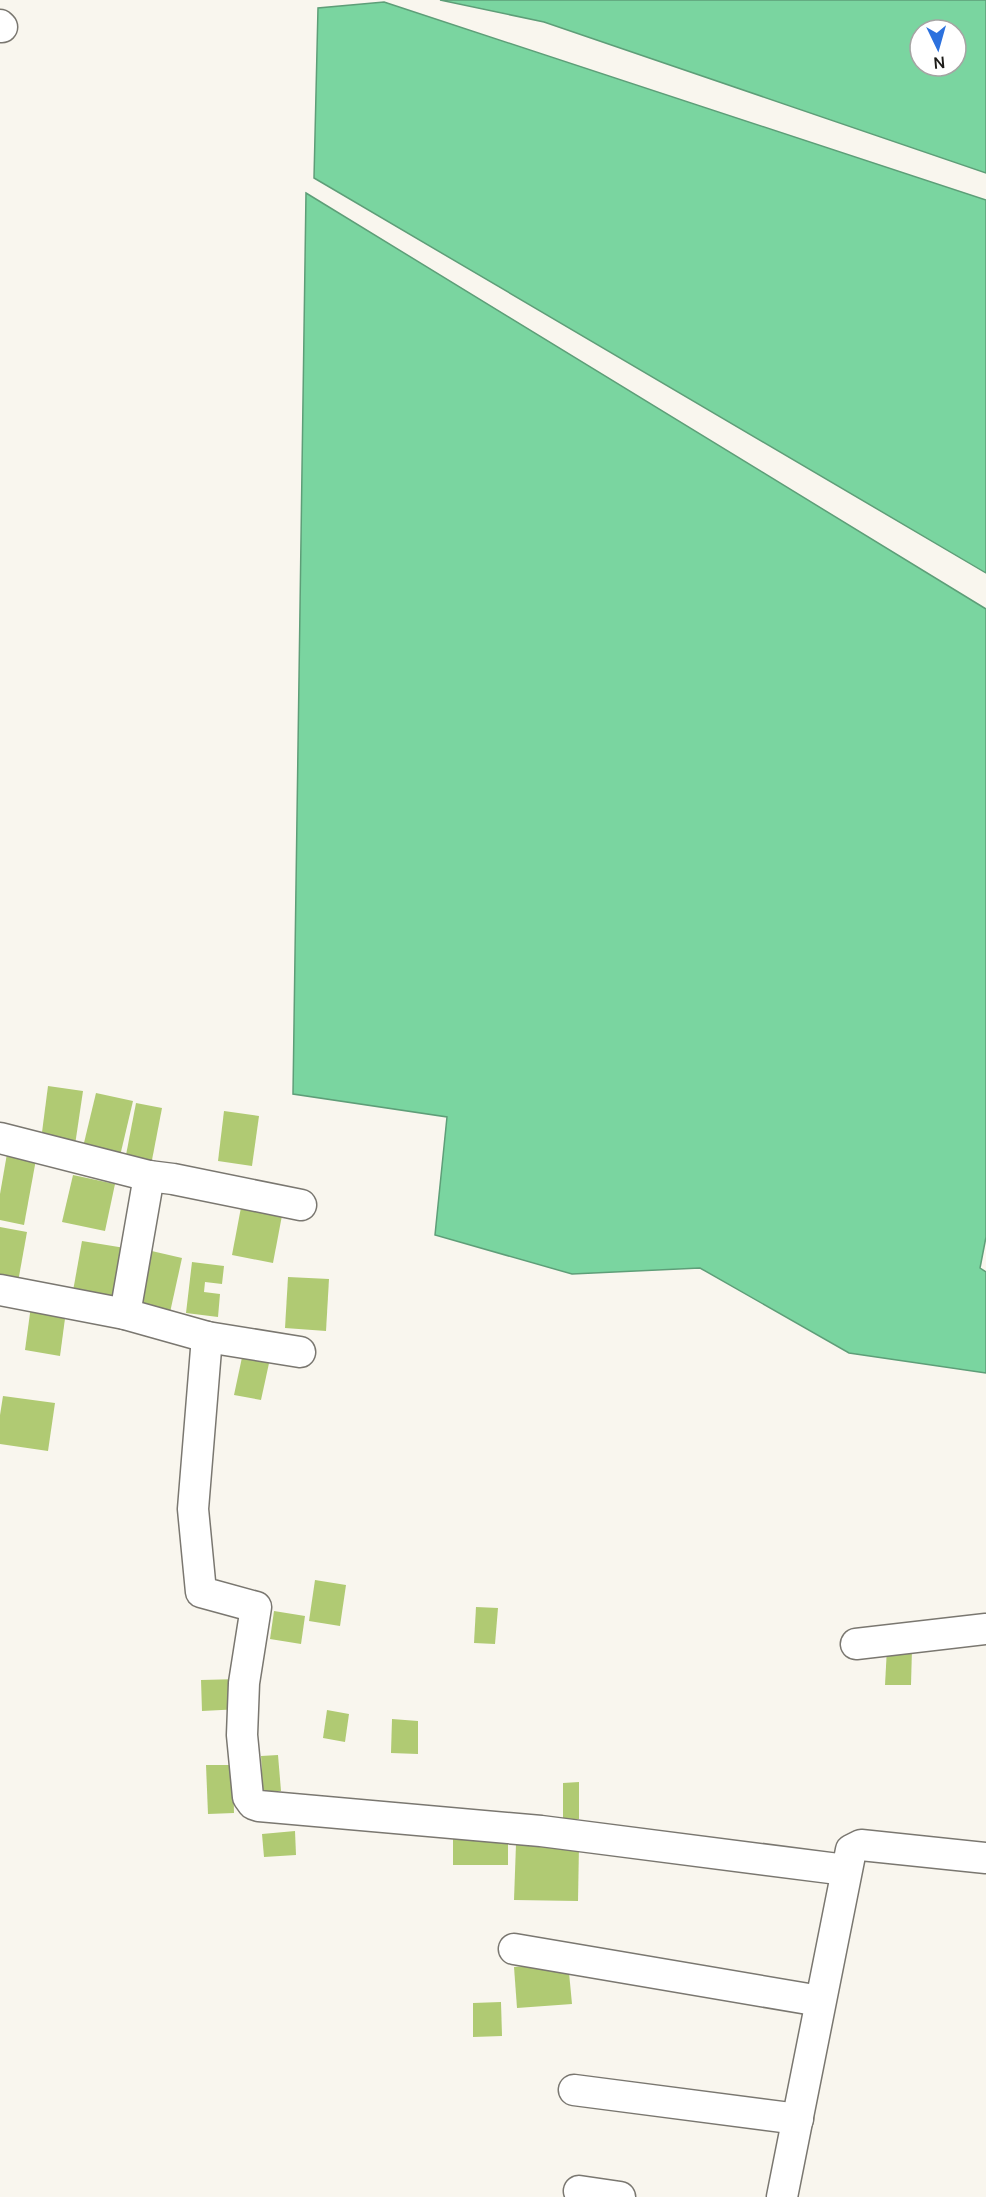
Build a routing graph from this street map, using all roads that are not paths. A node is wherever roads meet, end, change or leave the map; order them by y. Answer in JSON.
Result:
{"nodes":[{"id":1,"x":0,"y":1138,"type":"edge"},
{"id":2,"x":149,"y":1176,"type":"junction"},
{"id":3,"x":301,"y":1205,"type":"dead end"},
{"id":4,"x":0,"y":1290,"type":"edge"},
{"id":5,"x":125,"y":1314,"type":"junction"},
{"id":6,"x":207,"y":1337,"type":"junction"},
{"id":7,"x":300,"y":1352,"type":"dead end"},
{"id":8,"x":986,"y":1629,"type":"edge"},
{"id":9,"x":856,"y":1644,"type":"dead end"},
{"id":10,"x":986,"y":1858,"type":"edge"},
{"id":11,"x":846,"y":1870,"type":"junction"},
{"id":12,"x":514,"y":1949,"type":"dead end"},
{"id":13,"x":820,"y":2001,"type":"junction"},
{"id":14,"x":574,"y":2090,"type":"dead end"},
{"id":15,"x":798,"y":2119,"type":"junction"},
{"id":16,"x":579,"y":2191,"type":"dead end"},
{"id":17,"x":620,"y":2197,"type":"edge"},
{"id":18,"x":782,"y":2197,"type":"edge"}],
"edges":[{"from":1,"to":2,"type":"street"},
{"from":2,"to":3,"type":"street"},
{"from":2,"to":5,"type":"street"},
{"from":4,"to":5,"type":"street"},
{"from":5,"to":6,"type":"street"},
{"from":6,"to":7,"type":"street"},
{"from":6,"to":11,"type":"street"},
{"from":8,"to":9,"type":"street"},
{"from":10,"to":11,"type":"street"},
{"from":11,"to":13,"type":"street"},
{"from":12,"to":13,"type":"street"},
{"from":13,"to":15,"type":"street"},
{"from":14,"to":15,"type":"street"},
{"from":15,"to":18,"type":"street"},
{"from":16,"to":17,"type":"street"}]}
